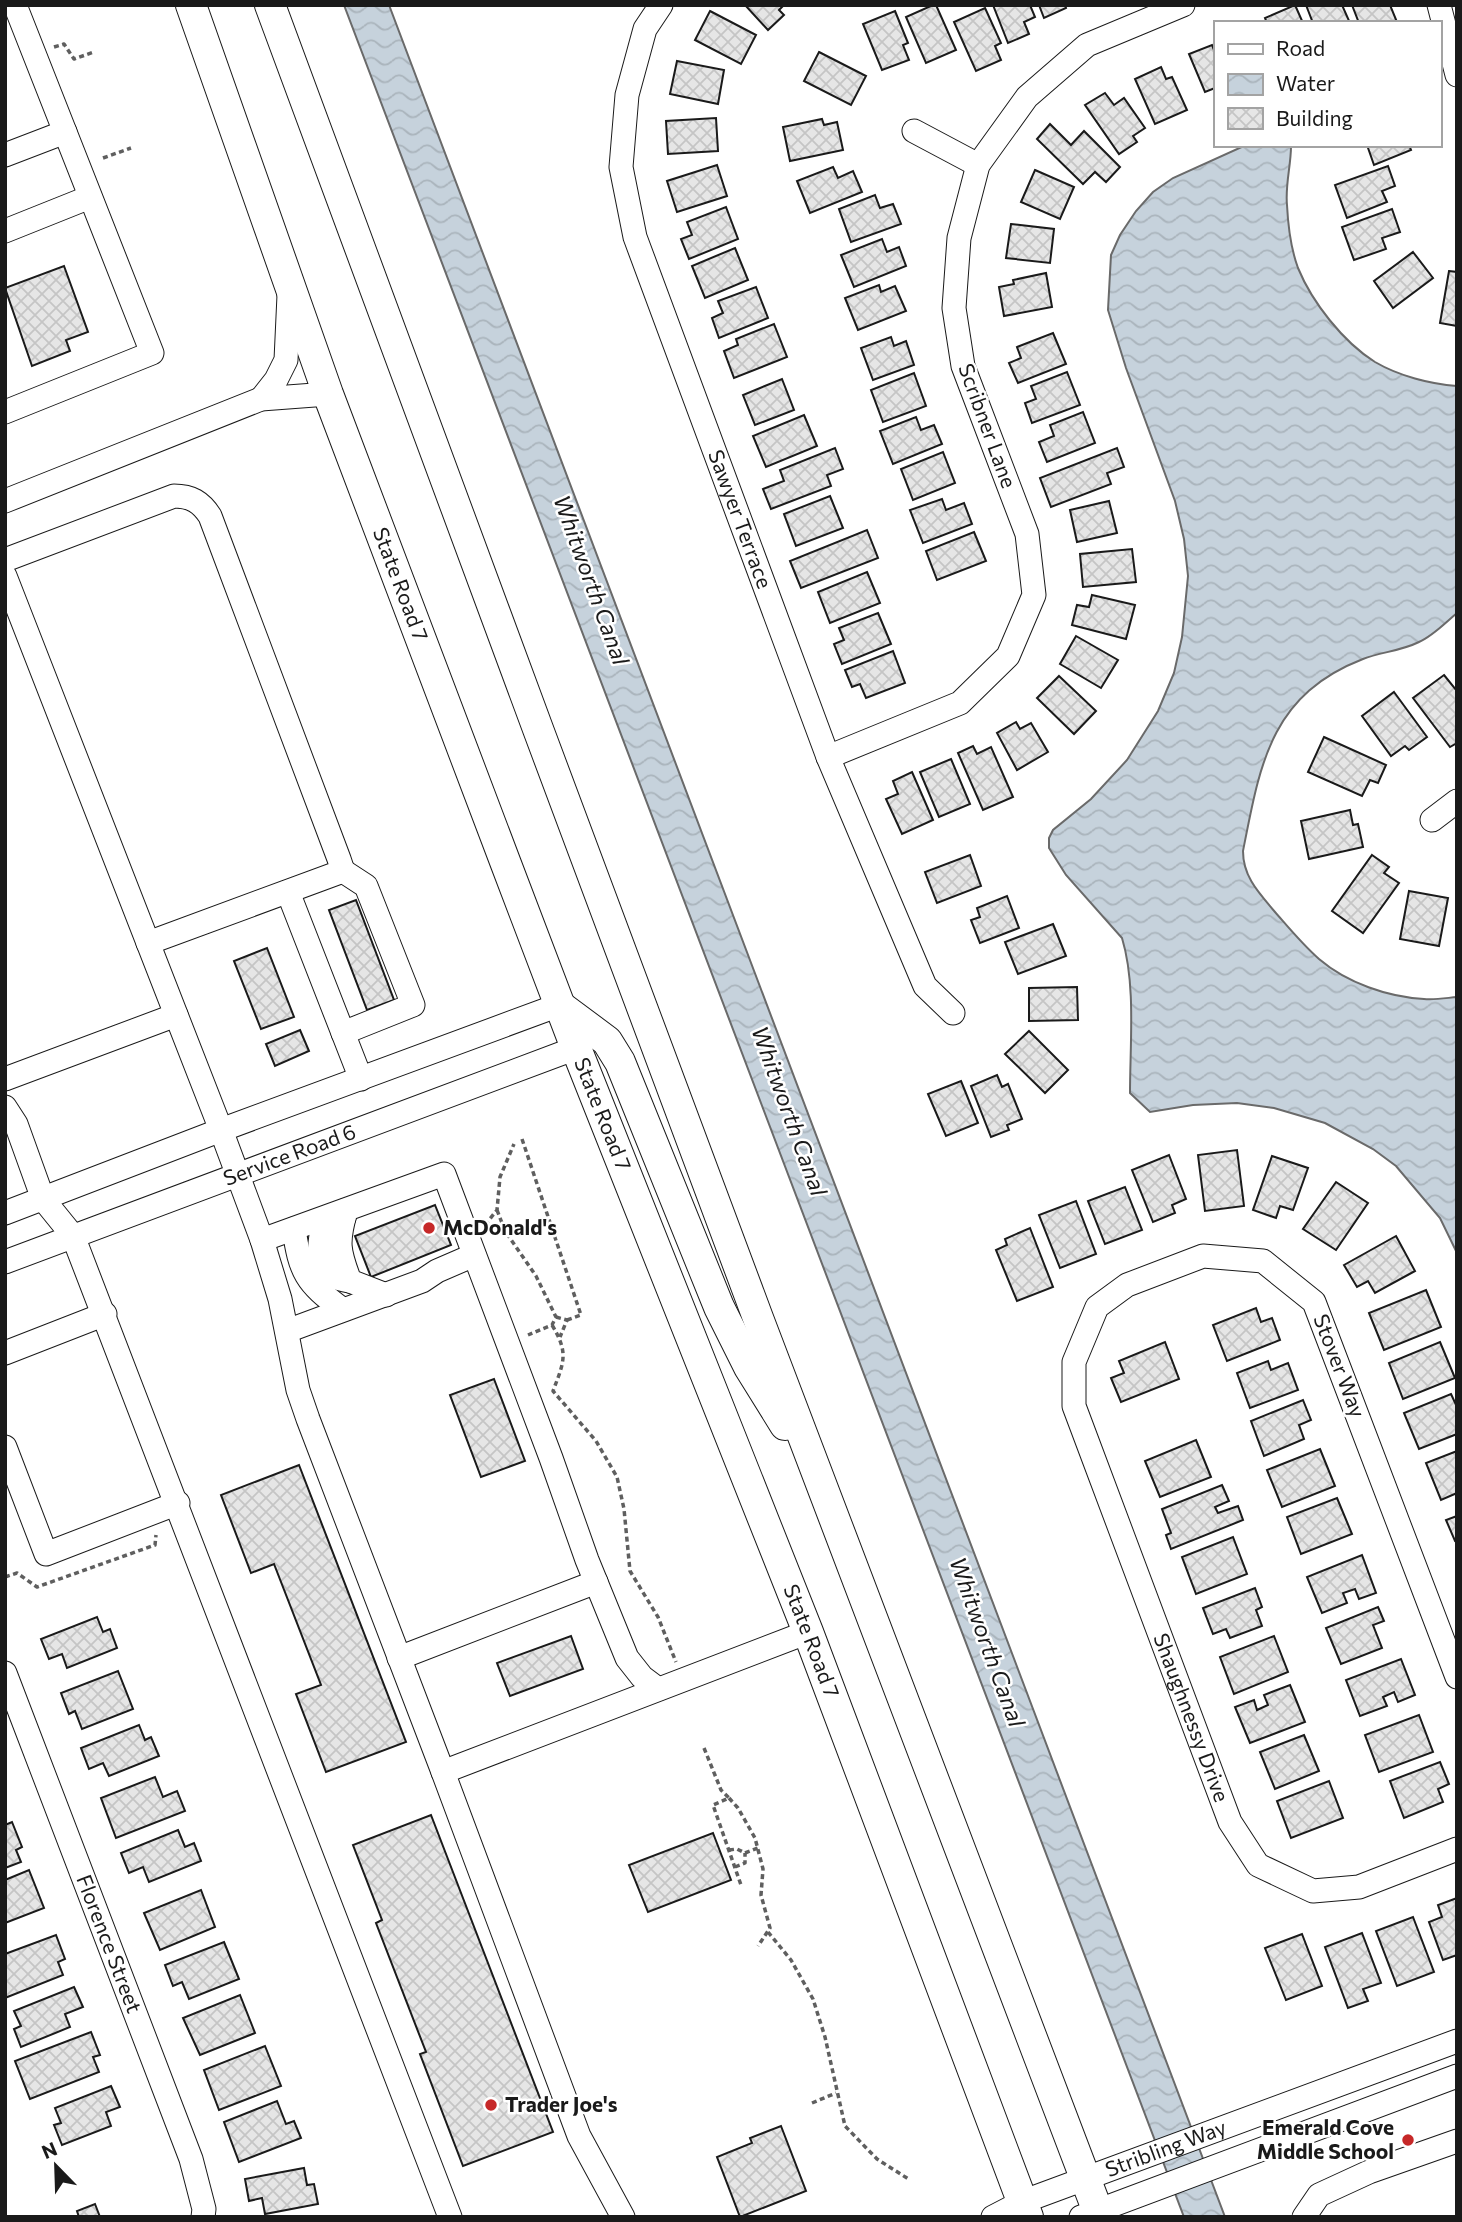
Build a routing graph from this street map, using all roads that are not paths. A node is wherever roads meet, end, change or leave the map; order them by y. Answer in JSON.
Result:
{"nodes":[{"id":1,"x":15,"y":5,"type":"edge"},
{"id":2,"x":191,"y":5,"type":"edge"},
{"id":3,"x":271,"y":5,"type":"edge"},
{"id":4,"x":661,"y":5,"type":"edge"},
{"id":5,"x":1183,"y":5,"type":"edge"},
{"id":6,"x":1439,"y":5,"type":"edge"},
{"id":7,"x":1457,"y":75,"type":"edge"},
{"id":8,"x":914,"y":131,"type":"dead end"},
{"id":9,"x":65,"y":132,"type":"junction"},
{"id":10,"x":5,"y":155,"type":"edge"},
{"id":11,"x":978,"y":165,"type":"junction"},
{"id":12,"x":90,"y":197,"type":"junction"},
{"id":13,"x":5,"y":231,"type":"edge"},
{"id":14,"x":290,"y":286,"type":"junction"},
{"id":15,"x":328,"y":394,"type":"junction"},
{"id":16,"x":261,"y":399,"type":"junction"},
{"id":17,"x":5,"y":412,"type":"edge"},
{"id":18,"x":5,"y":501,"type":"edge"},
{"id":19,"x":5,"y":560,"type":"edge"},
{"id":20,"x":5,"y":576,"type":"edge"},
{"id":21,"x":828,"y":757,"type":"junction"},
{"id":22,"x":1457,"y":801,"type":"edge"},
{"id":23,"x":1432,"y":820,"type":"dead end"},
{"id":24,"x":344,"y":871,"type":"junction"},
{"id":25,"x":288,"y":892,"type":"junction"},
{"id":26,"x":148,"y":943,"type":"junction"},
{"id":27,"x":559,"y":1005,"type":"junction"},
{"id":28,"x":953,"y":1013,"type":"dead end"},
{"id":29,"x":176,"y":1015,"type":"junction"},
{"id":30,"x":343,"y":1033,"type":"junction"},
{"id":31,"x":576,"y":1048,"type":"junction"},
{"id":32,"x":5,"y":1079,"type":"edge"},
{"id":33,"x":361,"y":1079,"type":"junction"},
{"id":34,"x":5,"y":1107,"type":"edge"},
{"id":35,"x":221,"y":1130,"type":"junction"},
{"id":36,"x":238,"y":1175,"type":"junction"},
{"id":37,"x":43,"y":1199,"type":"junction"},
{"id":38,"x":5,"y":1213,"type":"edge"},
{"id":39,"x":345,"y":1214,"type":"junction"},
{"id":40,"x":294,"y":1228,"type":"junction"},
{"id":41,"x":73,"y":1236,"type":"junction"},
{"id":42,"x":262,"y":1240,"type":"junction"},
{"id":43,"x":474,"y":1255,"type":"junction"},
{"id":44,"x":5,"y":1262,"type":"edge"},
{"id":45,"x":386,"y":1295,"type":"junction"},
{"id":46,"x":342,"y":1309,"type":"junction"},
{"id":47,"x":105,"y":1314,"type":"junction"},
{"id":48,"x":286,"y":1331,"type":"junction"},
{"id":49,"x":5,"y":1353,"type":"edge"},
{"id":50,"x":1074,"y":1362,"type":"joint"},
{"id":51,"x":5,"y":1447,"type":"edge"},
{"id":52,"x":821,"y":1484,"type":"junction"},
{"id":53,"x":178,"y":1503,"type":"junction"},
{"id":54,"x":596,"y":1582,"type":"junction"},
{"id":55,"x":808,"y":1632,"type":"junction"},
{"id":56,"x":399,"y":1658,"type":"junction"},
{"id":57,"x":5,"y":1673,"type":"edge"},
{"id":58,"x":1457,"y":1676,"type":"edge"},
{"id":59,"x":658,"y":1689,"type":"junction"},
{"id":60,"x":443,"y":1772,"type":"junction"},
{"id":61,"x":1457,"y":1849,"type":"edge"},
{"id":62,"x":1457,"y":2041,"type":"edge"},
{"id":63,"x":1457,"y":2076,"type":"edge"},
{"id":64,"x":1457,"y":2141,"type":"edge"},
{"id":65,"x":1085,"y":2178,"type":"junction"},
{"id":66,"x":1025,"y":2209,"type":"edge"},
{"id":67,"x":1093,"y":2215,"type":"edge"},
{"id":68,"x":203,"y":2217,"type":"edge"},
{"id":69,"x":450,"y":2217,"type":"edge"},
{"id":70,"x":622,"y":2217,"type":"edge"},
{"id":71,"x":993,"y":2217,"type":"edge"},
{"id":72,"x":1304,"y":2217,"type":"edge"}],
"edges":[{"from":1,"to":9,"type":"street"},
{"from":2,"to":14,"type":"main road","name":"State Road 7"},
{"from":3,"to":52,"type":"main road"},
{"from":4,"to":21,"type":"street","name":"Sawyer Terrace"},
{"from":5,"to":11,"type":"street","name":"Scribner Lane"},
{"from":6,"to":7,"type":"street"},
{"from":8,"to":11,"type":"street"},
{"from":9,"to":10,"type":"street"},
{"from":9,"to":12,"type":"street"},
{"from":11,"to":21,"type":"street","name":"Scribner Lane"},
{"from":12,"to":13,"type":"street"},
{"from":12,"to":17,"type":"street"},
{"from":14,"to":15,"type":"main road","name":"State Road 7"},
{"from":14,"to":16,"type":"street"},
{"from":15,"to":16,"type":"street"},
{"from":15,"to":27,"type":"main road","name":"State Road 7"},
{"from":16,"to":18,"type":"street"},
{"from":19,"to":24,"type":"street"},
{"from":20,"to":26,"type":"street"},
{"from":21,"to":28,"type":"street","name":"Sawyer Terrace"},
{"from":22,"to":23,"type":"street"},
{"from":24,"to":25,"type":"street"},
{"from":24,"to":30,"type":"street"},
{"from":25,"to":26,"type":"street"},
{"from":25,"to":30,"type":"street"},
{"from":26,"to":29,"type":"street"},
{"from":27,"to":31,"type":"main road","name":"State Road 7"},
{"from":27,"to":33,"type":"street"},
{"from":27,"to":52,"type":"main road"},
{"from":29,"to":32,"type":"street"},
{"from":29,"to":35,"type":"street"},
{"from":30,"to":33,"type":"street"},
{"from":31,"to":36,"type":"street","name":"Service Road 6"},
{"from":31,"to":55,"type":"main road","name":"State Road 7"},
{"from":33,"to":35,"type":"street"},
{"from":34,"to":37,"type":"street"},
{"from":35,"to":36,"type":"street"},
{"from":35,"to":37,"type":"street"},
{"from":36,"to":41,"type":"street","name":"Service Road 6"},
{"from":36,"to":42,"type":"street"},
{"from":37,"to":38,"type":"street"},
{"from":37,"to":41,"type":"street"},
{"from":39,"to":40,"type":"street"},
{"from":39,"to":43,"type":"street"},
{"from":39,"to":45,"type":"street"},
{"from":40,"to":42,"type":"street"},
{"from":40,"to":46,"type":"street"},
{"from":41,"to":44,"type":"street","name":"Service Road 6"},
{"from":41,"to":47,"type":"street"},
{"from":42,"to":48,"type":"street"},
{"from":43,"to":45,"type":"street"},
{"from":43,"to":54,"type":"street"},
{"from":45,"to":46,"type":"street"},
{"from":46,"to":48,"type":"street"},
{"from":47,"to":49,"type":"street"},
{"from":47,"to":53,"type":"street"},
{"from":48,"to":56,"type":"street"},
{"from":50,"to":58,"type":"street","name":"Stover Way"},
{"from":50,"to":61,"type":"street","name":"Shaughnessy Drive"},
{"from":51,"to":53,"type":"street"},
{"from":52,"to":65,"type":"main road"},
{"from":53,"to":69,"type":"street"},
{"from":54,"to":56,"type":"street"},
{"from":54,"to":59,"type":"street"},
{"from":55,"to":59,"type":"street"},
{"from":55,"to":66,"type":"main road","name":"State Road 7"},
{"from":56,"to":60,"type":"street"},
{"from":57,"to":68,"type":"street","name":"Florence Street"},
{"from":59,"to":60,"type":"street"},
{"from":60,"to":70,"type":"street"},
{"from":62,"to":65,"type":"street","name":"Stribling Way"},
{"from":63,"to":67,"type":"street","name":"Stribling Way"},
{"from":64,"to":72,"type":"street"},
{"from":65,"to":66,"type":"street","name":"Stribling Way"},
{"from":65,"to":67,"type":"main road"},
{"from":66,"to":71,"type":"street","name":"Stribling Way"}]}
